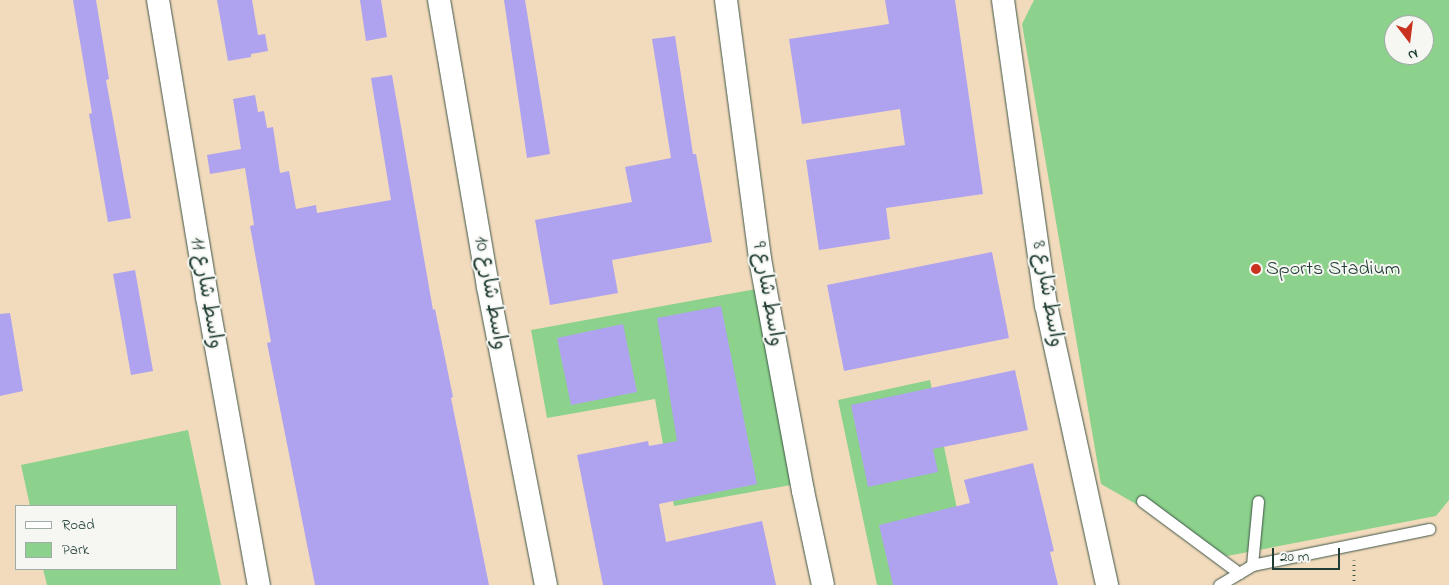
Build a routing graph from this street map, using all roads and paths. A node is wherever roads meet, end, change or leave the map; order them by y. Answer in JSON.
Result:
{"nodes":[{"id":1,"x":158,"y":0,"type":"edge"},
{"id":2,"x":439,"y":0,"type":"edge"},
{"id":3,"x":726,"y":0,"type":"edge"},
{"id":4,"x":1006,"y":2,"type":"edge"},
{"id":5,"x":1142,"y":501,"type":"dead end"},
{"id":6,"x":1258,"y":501,"type":"dead end"},
{"id":7,"x":1429,"y":529,"type":"dead end"},
{"id":8,"x":1354,"y":544,"type":"junction"},
{"id":9,"x":1252,"y":565,"type":"junction"},
{"id":10,"x":1239,"y":573,"type":"junction"},
{"id":11,"x":259,"y":585,"type":"edge"},
{"id":12,"x":546,"y":585,"type":"edge"},
{"id":13,"x":823,"y":585,"type":"edge"},
{"id":14,"x":1107,"y":585,"type":"edge"},
{"id":15,"x":1220,"y":585,"type":"edge"},
{"id":16,"x":1354,"y":585,"type":"edge"}],
"edges":[{"from":1,"to":11,"type":"street","name":"واسط شارع 11"},
{"from":2,"to":12,"type":"street","name":"واسط شارع 10"},
{"from":3,"to":13,"type":"street","name":"واسط شارع 9"},
{"from":4,"to":14,"type":"street","name":"واسط شارع 8"},
{"from":5,"to":10,"type":"lane"},
{"from":6,"to":9,"type":"lane"},
{"from":7,"to":8,"type":"lane"},
{"from":8,"to":9,"type":"lane"},
{"from":8,"to":16,"type":"path"},
{"from":9,"to":10,"type":"lane"},
{"from":10,"to":15,"type":"lane"}]}
